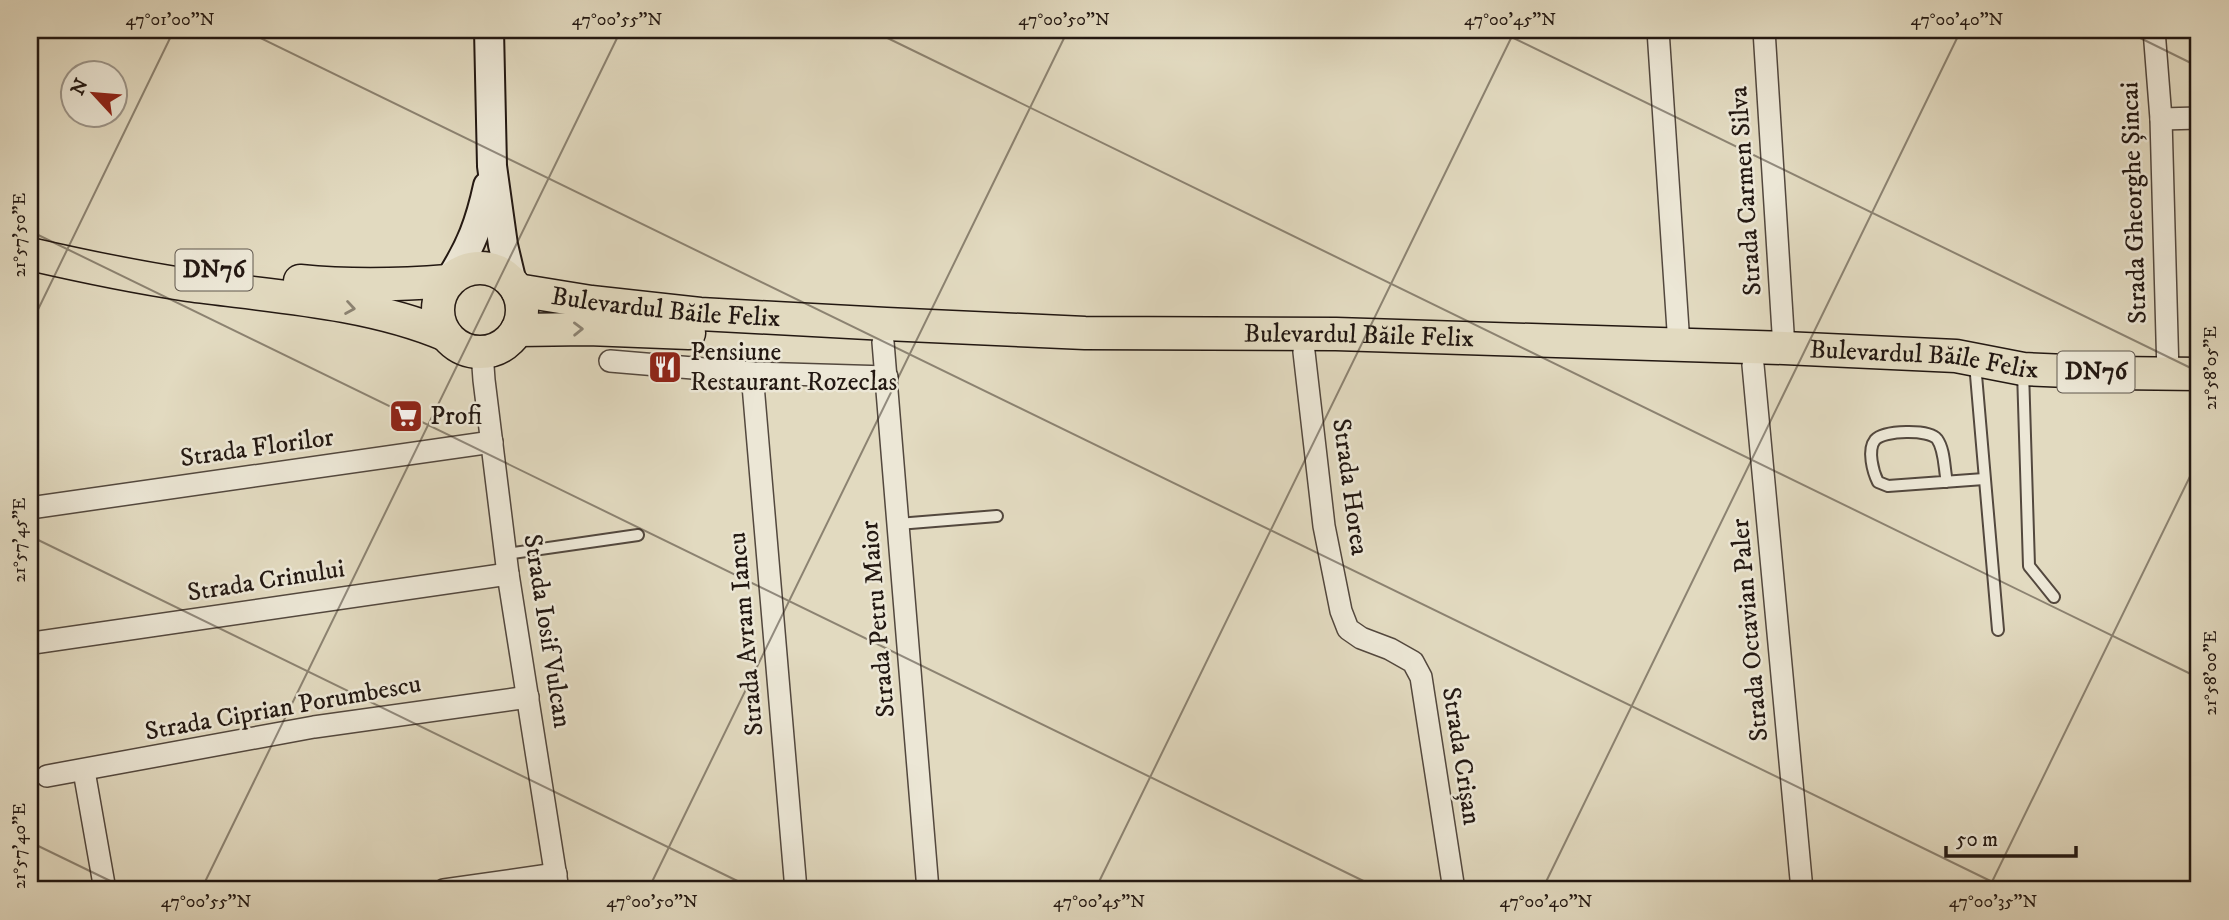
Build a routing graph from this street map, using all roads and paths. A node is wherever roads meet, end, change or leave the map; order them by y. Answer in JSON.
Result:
{"nodes":[{"id":1,"x":489,"y":30,"type":"edge"},
{"id":2,"x":1658,"y":30,"type":"edge"},
{"id":3,"x":1764,"y":30,"type":"edge"},
{"id":4,"x":2154,"y":30,"type":"edge"},
{"id":5,"x":2199,"y":117,"type":"edge"},
{"id":6,"x":2161,"y":119,"type":"junction"},
{"id":7,"x":492,"y":166,"type":"junction"},
{"id":8,"x":30,"y":235,"type":"edge"},
{"id":9,"x":30,"y":254,"type":"edge"},
{"id":10,"x":450,"y":280,"type":"junction"},
{"id":11,"x":514,"y":287,"type":"junction"},
{"id":12,"x":517,"y":330,"type":"junction"},
{"id":13,"x":446,"y":335,"type":"junction"},
{"id":14,"x":883,"y":342,"type":"junction"},
{"id":15,"x":1679,"y":345,"type":"junction"},
{"id":16,"x":1784,"y":348,"type":"junction"},
{"id":17,"x":1304,"y":352,"type":"junction"},
{"id":18,"x":610,"y":361,"type":"dead end"},
{"id":19,"x":1753,"y":365,"type":"junction"},
{"id":20,"x":483,"y":366,"type":"junction"},
{"id":21,"x":2023,"y":369,"type":"junction"},
{"id":22,"x":752,"y":373,"type":"junction"},
{"id":23,"x":2184,"y":374,"type":"edge"},
{"id":24,"x":1976,"y":375,"type":"junction"},
{"id":25,"x":887,"y":377,"type":"junction"},
{"id":26,"x":492,"y":442,"type":"junction"},
{"id":27,"x":1984,"y":479,"type":"junction"},
{"id":28,"x":1947,"y":482,"type":"junction"},
{"id":29,"x":30,"y":508,"type":"edge"},
{"id":30,"x":997,"y":516,"type":"dead end"},
{"id":31,"x":898,"y":524,"type":"junction"},
{"id":32,"x":638,"y":535,"type":"dead end"},
{"id":33,"x":507,"y":564,"type":"junction"},
{"id":34,"x":2054,"y":597,"type":"dead end"},
{"id":35,"x":1349,"y":629,"type":"joint"},
{"id":36,"x":1998,"y":629,"type":"dead end"},
{"id":37,"x":33,"y":643,"type":"dead end"},
{"id":38,"x":528,"y":697,"type":"junction"},
{"id":39,"x":84,"y":771,"type":"junction"},
{"id":40,"x":47,"y":776,"type":"dead end"},
{"id":41,"x":557,"y":882,"type":"edge"},
{"id":42,"x":105,"y":890,"type":"edge"},
{"id":43,"x":444,"y":890,"type":"edge"},
{"id":44,"x":796,"y":890,"type":"edge"},
{"id":45,"x":928,"y":890,"type":"edge"},
{"id":46,"x":1454,"y":890,"type":"edge"},
{"id":47,"x":1802,"y":890,"type":"edge"}],
"edges":[{"from":1,"to":7,"type":"main road"},
{"from":2,"to":15,"type":"street"},
{"from":3,"to":16,"type":"street","name":"Strada Carmen Silva"},
{"from":4,"to":6,"type":"street","name":"Strada Gheorghe Șincai"},
{"from":5,"to":6,"type":"street"},
{"from":6,"to":23,"type":"street","name":"Strada Gheorghe Șincai"},
{"from":7,"to":10,"type":"main road"},
{"from":7,"to":11,"type":"main road"},
{"from":8,"to":10,"type":"main road","number":"DN76"},
{"from":9,"to":13,"type":"main road","number":"DN76","one_way":true},
{"from":10,"to":11,"type":"main road","number":"DN76"},
{"from":10,"to":13,"type":"main road"},
{"from":11,"to":12,"type":"main road"},
{"from":11,"to":15,"type":"main road","name":"Bulevardul Băile Felix"},
{"from":12,"to":14,"type":"main road","name":"Bulevardul Băile Felix","one_way":true},
{"from":12,"to":20,"type":"main road"},
{"from":13,"to":20,"type":"main road"},
{"from":14,"to":17,"type":"main road","name":"Bulevardul Băile Felix"},
{"from":14,"to":25,"type":"street","name":"Strada Petru Maior"},
{"from":15,"to":16,"type":"main road","name":"Bulevardul Băile Felix"},
{"from":16,"to":21,"type":"main road","name":"Bulevardul Băile Felix"},
{"from":17,"to":19,"type":"main road","name":"Bulevardul Băile Felix"},
{"from":17,"to":35,"type":"street","name":"Strada Horea"},
{"from":18,"to":22,"type":"street"},
{"from":19,"to":24,"type":"main road","name":"Bulevardul Băile Felix"},
{"from":19,"to":47,"type":"street","name":"Strada Octavian Paler"},
{"from":20,"to":26,"type":"street","name":"Strada Iosif Vulcan"},
{"from":21,"to":23,"type":"main road","name":"Bulevardul Băile Felix","number":"DN76"},
{"from":21,"to":24,"type":"main road","name":"Bulevardul Băile Felix"},
{"from":21,"to":34,"type":"lane"},
{"from":22,"to":25,"type":"street"},
{"from":22,"to":44,"type":"street","name":"Strada Avram Iancu"},
{"from":24,"to":27,"type":"lane"},
{"from":25,"to":31,"type":"street","name":"Strada Petru Maior"},
{"from":26,"to":29,"type":"street","name":"Strada Florilor"},
{"from":26,"to":33,"type":"street","name":"Strada Iosif Vulcan"},
{"from":27,"to":28,"type":"lane"},
{"from":27,"to":36,"type":"lane"},
{"from":28,"to":28,"type":"lane"},
{"from":30,"to":31,"type":"lane"},
{"from":31,"to":45,"type":"street","name":"Strada Petru Maior"},
{"from":32,"to":33,"type":"lane"},
{"from":33,"to":37,"type":"street","name":"Strada Crinului"},
{"from":33,"to":38,"type":"street","name":"Strada Iosif Vulcan"},
{"from":35,"to":46,"type":"street","name":"Strada Crișan"},
{"from":38,"to":39,"type":"street","name":"Strada Ciprian Porumbescu"},
{"from":38,"to":41,"type":"street","name":"Strada Iosif Vulcan"},
{"from":39,"to":40,"type":"street","name":"Strada Ciprian Porumbescu"},
{"from":39,"to":42,"type":"street"},
{"from":41,"to":43,"type":"street"}]}
